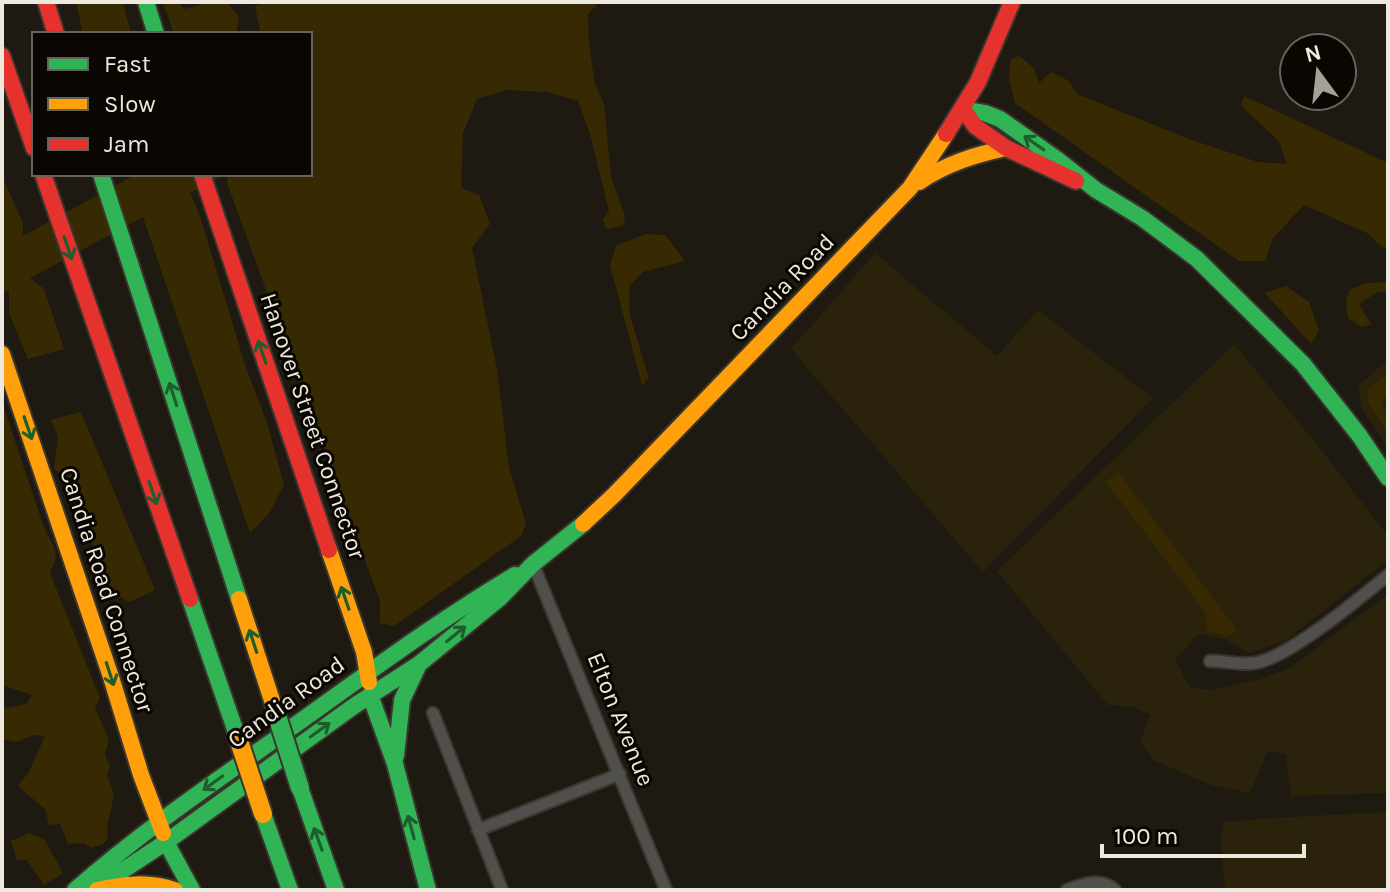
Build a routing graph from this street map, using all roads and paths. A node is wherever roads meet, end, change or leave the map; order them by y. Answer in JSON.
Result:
{"nodes":[{"id":1,"x":46,"y":2,"type":"edge"},
{"id":2,"x":146,"y":2,"type":"edge"},
{"id":3,"x":1012,"y":2,"type":"edge"},
{"id":4,"x":55,"y":32,"type":"edge"},
{"id":5,"x":155,"y":32,"type":"edge"},
{"id":6,"x":2,"y":56,"type":"edge"},
{"id":7,"x":963,"y":109,"type":"junction"},
{"id":8,"x":32,"y":142,"type":"edge"},
{"id":9,"x":1006,"y":148,"type":"junction"},
{"id":10,"x":44,"y":176,"type":"edge"},
{"id":11,"x":102,"y":176,"type":"edge"},
{"id":12,"x":203,"y":176,"type":"edge"},
{"id":13,"x":910,"y":188,"type":"junction"},
{"id":14,"x":1096,"y":190,"type":"junction"},
{"id":15,"x":2,"y":354,"type":"edge"},
{"id":16,"x":1388,"y":478,"type":"edge"},
{"id":17,"x":533,"y":564,"type":"junction"},
{"id":18,"x":1388,"y":575,"type":"edge"},
{"id":19,"x":1210,"y":661,"type":"dead end"},
{"id":20,"x":419,"y":664,"type":"junction"},
{"id":21,"x":368,"y":673,"type":"junction"},
{"id":22,"x":370,"y":695,"type":"junction"},
{"id":23,"x":433,"y":713,"type":"dead end"},
{"id":24,"x":395,"y":764,"type":"junction"},
{"id":25,"x":620,"y":774,"type":"junction"},
{"id":26,"x":158,"y":823,"type":"junction"},
{"id":27,"x":478,"y":830,"type":"junction"},
{"id":28,"x":166,"y":842,"type":"junction"},
{"id":29,"x":75,"y":890,"type":"edge"},
{"id":30,"x":95,"y":890,"type":"edge"},
{"id":31,"x":175,"y":890,"type":"edge"},
{"id":32,"x":192,"y":890,"type":"edge"},
{"id":33,"x":290,"y":890,"type":"edge"},
{"id":34,"x":336,"y":890,"type":"edge"},
{"id":35,"x":428,"y":890,"type":"edge"},
{"id":36,"x":502,"y":890,"type":"edge"},
{"id":37,"x":666,"y":890,"type":"edge"},
{"id":38,"x":1067,"y":890,"type":"edge"},
{"id":39,"x":1115,"y":890,"type":"edge"}],
"edges":[{"from":1,"to":4,"type":"main road"},
{"from":2,"to":5,"type":"main road"},
{"from":3,"to":7,"type":"main road","name":"Candia Road"},
{"from":6,"to":8,"type":"main road"},
{"from":7,"to":9,"type":"main road"},
{"from":7,"to":13,"type":"main road","name":"Candia Road"},
{"from":14,"to":7,"type":"main road","one_way":true},
{"from":9,"to":13,"type":"main road"},
{"from":9,"to":14,"type":"main road"},
{"from":10,"to":33,"type":"main road","one_way":true,"bridge":true},
{"from":34,"to":11,"type":"main road","one_way":true,"bridge":true},
{"from":21,"to":12,"type":"main road","name":"Hanover Street Connector","one_way":true},
{"from":13,"to":17,"type":"main road","name":"Candia Road"},
{"from":14,"to":16,"type":"main road"},
{"from":15,"to":26,"type":"main road","name":"Candia Road Connector","one_way":true},
{"from":20,"to":17,"type":"main road","name":"Candia Road","one_way":true},
{"from":17,"to":21,"type":"main road","name":"Candia Road"},
{"from":17,"to":25,"type":"street","name":"Elton Avenue"},
{"from":18,"to":19,"type":"street"},
{"from":20,"to":22,"type":"main road","name":"Candia Road"},
{"from":20,"to":24,"type":"main road"},
{"from":21,"to":22,"type":"main road","name":"Hanover Street Connector"},
{"from":21,"to":26,"type":"main road","name":"Candia Road","one_way":true},
{"from":22,"to":24,"type":"main road","name":"Hanover Street Connector"},
{"from":28,"to":22,"type":"main road","name":"Candia Road","one_way":true},
{"from":23,"to":27,"type":"street"},
{"from":35,"to":24,"type":"main road","name":"Hanover Street Connector","one_way":true},
{"from":25,"to":27,"type":"street"},
{"from":25,"to":37,"type":"street","name":"Elton Avenue"},
{"from":26,"to":28,"type":"main road","name":"Candia Road Connector"},
{"from":26,"to":29,"type":"main road","name":"Candia Road"},
{"from":27,"to":36,"type":"street"},
{"from":28,"to":30,"type":"main road","name":"Candia Road"},
{"from":28,"to":32,"type":"main road","name":"Candia Road Connector"},
{"from":30,"to":31,"type":"main road"},
{"from":38,"to":39,"type":"street"}]}
